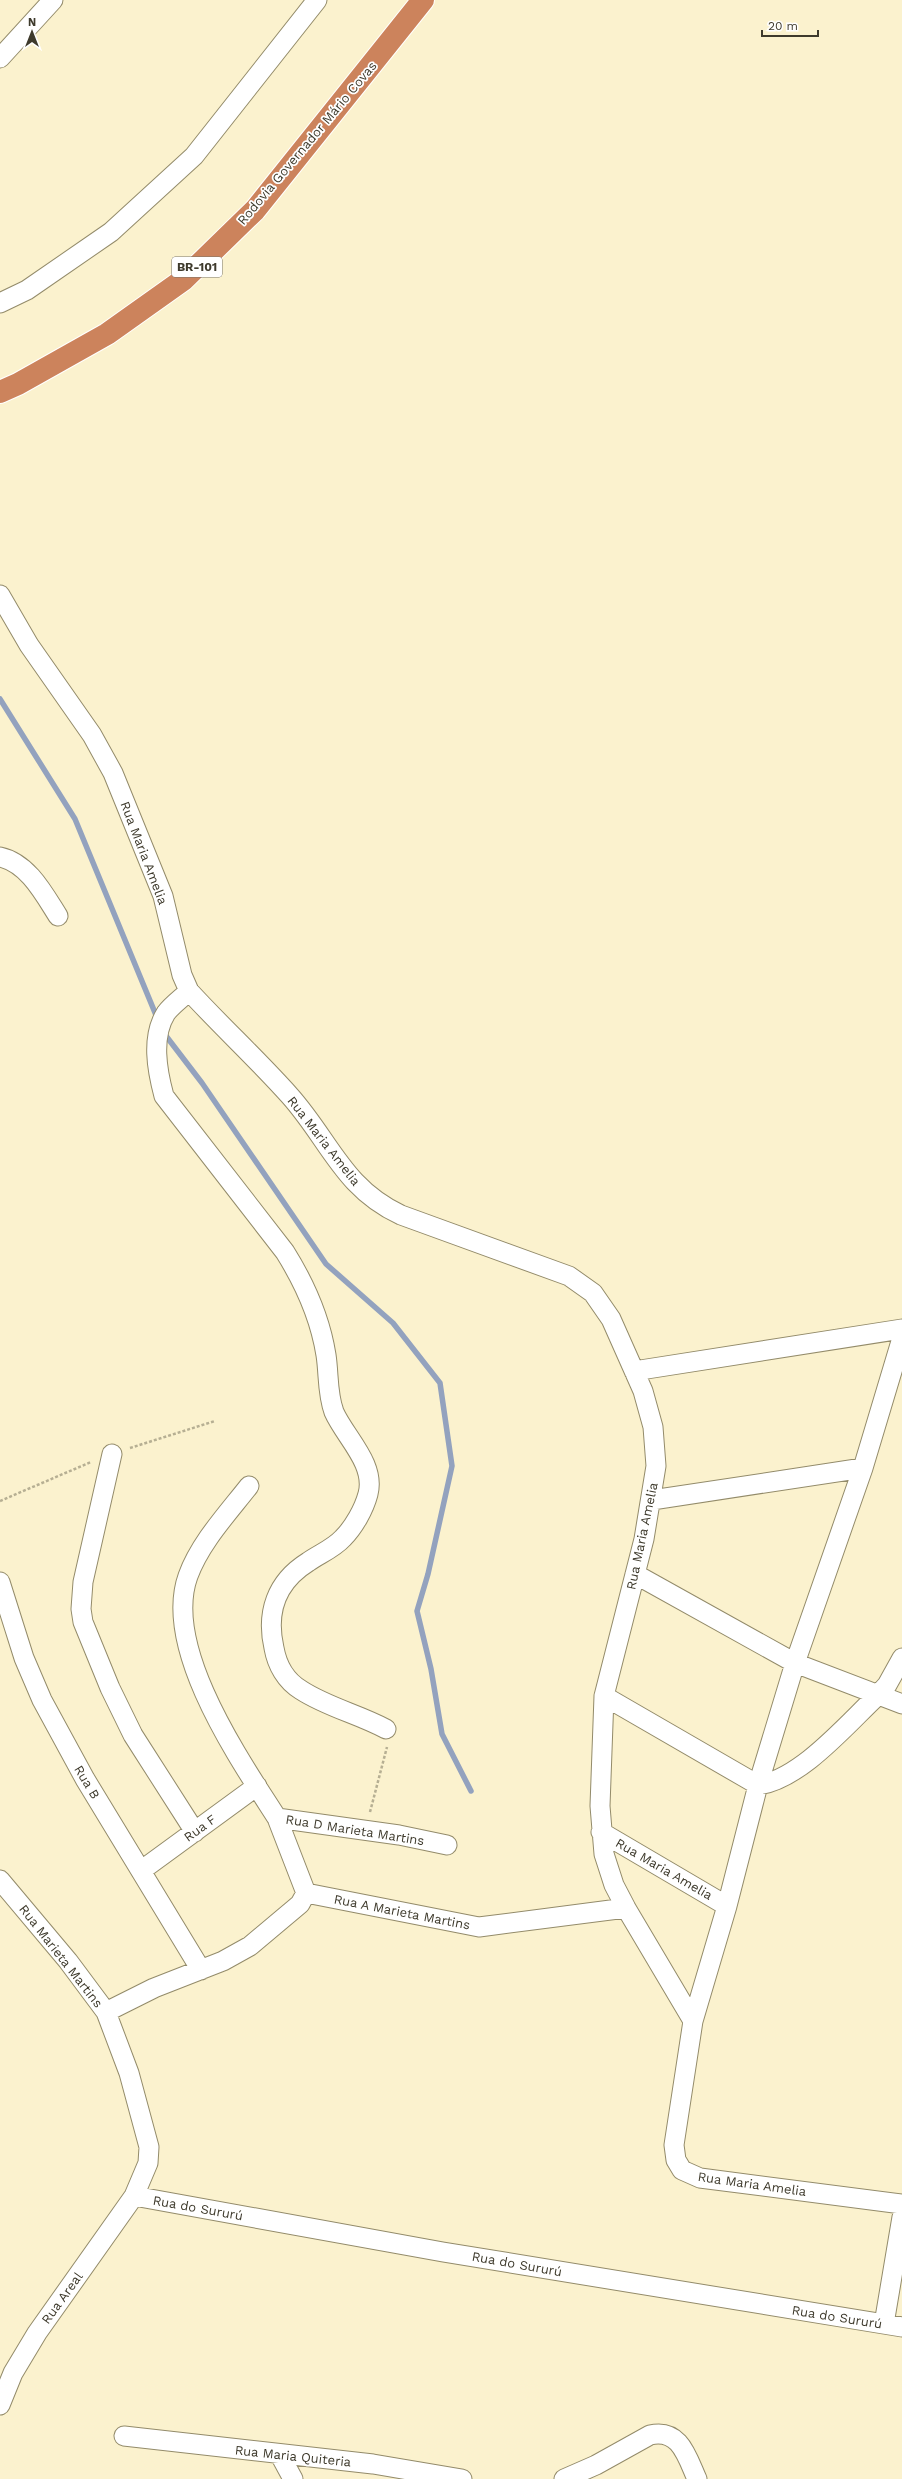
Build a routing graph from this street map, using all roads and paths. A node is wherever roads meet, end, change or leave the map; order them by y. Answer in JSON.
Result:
{"nodes":[{"id":1,"x":54,"y":0,"type":"edge"},
{"id":2,"x":317,"y":0,"type":"edge"},
{"id":3,"x":423,"y":0,"type":"edge"},
{"id":4,"x":0,"y":58,"type":"edge"},
{"id":5,"x":0,"y":303,"type":"edge"},
{"id":6,"x":0,"y":392,"type":"edge"},
{"id":7,"x":0,"y":595,"type":"edge"},
{"id":8,"x":0,"y":857,"type":"edge"},
{"id":9,"x":58,"y":916,"type":"dead end"},
{"id":10,"x":189,"y":991,"type":"junction"},
{"id":11,"x":902,"y":1329,"type":"edge"},
{"id":12,"x":902,"y":1338,"type":"edge"},
{"id":13,"x":634,"y":1371,"type":"junction"},
{"id":14,"x":112,"y":1454,"type":"dead end"},
{"id":15,"x":862,"y":1468,"type":"junction"},
{"id":16,"x":249,"y":1486,"type":"dead end"},
{"id":17,"x":652,"y":1500,"type":"junction"},
{"id":18,"x":635,"y":1574,"type":"junction"},
{"id":19,"x":0,"y":1582,"type":"edge"},
{"id":20,"x":902,"y":1658,"type":"edge"},
{"id":21,"x":795,"y":1663,"type":"junction"},
{"id":22,"x":604,"y":1696,"type":"junction"},
{"id":23,"x":877,"y":1696,"type":"junction"},
{"id":24,"x":902,"y":1704,"type":"edge"},
{"id":25,"x":386,"y":1730,"type":"joint"},
{"id":26,"x":758,"y":1785,"type":"junction"},
{"id":27,"x":257,"y":1786,"type":"junction"},
{"id":28,"x":277,"y":1818,"type":"junction"},
{"id":29,"x":366,"y":1830,"type":"junction"},
{"id":30,"x":195,"y":1832,"type":"junction"},
{"id":31,"x":601,"y":1832,"type":"junction"},
{"id":32,"x":447,"y":1845,"type":"dead end"},
{"id":33,"x":142,"y":1870,"type":"junction"},
{"id":34,"x":0,"y":1880,"type":"edge"},
{"id":35,"x":306,"y":1892,"type":"junction"},
{"id":36,"x":727,"y":1906,"type":"junction"},
{"id":37,"x":626,"y":1908,"type":"junction"},
{"id":38,"x":201,"y":1970,"type":"junction"},
{"id":39,"x":106,"y":2012,"type":"junction"},
{"id":40,"x":693,"y":2021,"type":"junction"},
{"id":41,"x":134,"y":2196,"type":"junction"},
{"id":42,"x":902,"y":2204,"type":"edge"},
{"id":43,"x":902,"y":2218,"type":"edge"},
{"id":44,"x":893,"y":2326,"type":"edge"},
{"id":45,"x":0,"y":2405,"type":"edge"},
{"id":46,"x":124,"y":2436,"type":"dead end"},
{"id":47,"x":280,"y":2455,"type":"junction"},
{"id":48,"x":696,"y":2478,"type":"edge"},
{"id":49,"x":293,"y":2479,"type":"edge"},
{"id":50,"x":462,"y":2479,"type":"edge"},
{"id":51,"x":564,"y":2479,"type":"edge"}],
"edges":[{"from":1,"to":4,"type":"street"},
{"from":2,"to":5,"type":"street"},
{"from":3,"to":6,"type":"highway","name":"Rodovia Governador Mário Covas","number":"BR-101"},
{"from":7,"to":10,"type":"street","name":"Rua Maria Amelia"},
{"from":8,"to":9,"type":"street"},
{"from":10,"to":13,"type":"street","name":"Rua Maria Amelia"},
{"from":10,"to":25,"type":"street"},
{"from":11,"to":13,"type":"street"},
{"from":12,"to":15,"type":"street","name":"Rua Maria Amelia"},
{"from":13,"to":17,"type":"street","name":"Rua Maria Amelia"},
{"from":14,"to":30,"type":"street"},
{"from":15,"to":17,"type":"street"},
{"from":15,"to":21,"type":"street","name":"Rua Maria Amelia"},
{"from":16,"to":27,"type":"street","name":"Rua D Marieta Martins"},
{"from":17,"to":18,"type":"street","name":"Rua Maria Amelia"},
{"from":18,"to":21,"type":"street"},
{"from":18,"to":22,"type":"street","name":"Rua Maria Amelia"},
{"from":19,"to":33,"type":"street","name":"Rua B"},
{"from":20,"to":23,"type":"street"},
{"from":21,"to":23,"type":"street"},
{"from":21,"to":26,"type":"street","name":"Rua Maria Amelia"},
{"from":22,"to":26,"type":"street"},
{"from":22,"to":31,"type":"street","name":"Rua Maria Amelia"},
{"from":23,"to":24,"type":"street"},
{"from":23,"to":26,"type":"street"},
{"from":25,"to":29,"type":"path"},
{"from":26,"to":36,"type":"street","name":"Rua Maria Amelia"},
{"from":27,"to":28,"type":"street","name":"Rua D Marieta Martins"},
{"from":27,"to":30,"type":"street","name":"Rua F"},
{"from":28,"to":29,"type":"street","name":"Rua D Marieta Martins"},
{"from":28,"to":35,"type":"street"},
{"from":29,"to":32,"type":"street","name":"Rua D Marieta Martins"},
{"from":30,"to":33,"type":"street","name":"Rua F"},
{"from":31,"to":36,"type":"street","name":"Rua Maria Amelia"},
{"from":31,"to":37,"type":"street","name":"Rua Maria Amelia"},
{"from":33,"to":38,"type":"street","name":"Rua B"},
{"from":34,"to":39,"type":"street","name":"Rua Marieta Martins"},
{"from":35,"to":37,"type":"street","name":"Rua A Marieta Martins"},
{"from":35,"to":38,"type":"street"},
{"from":36,"to":40,"type":"street","name":"Rua Maria Amelia"},
{"from":37,"to":40,"type":"street","name":"Rua Maria Amelia"},
{"from":38,"to":39,"type":"street"},
{"from":39,"to":41,"type":"street","name":"Rua Marieta Martins"},
{"from":40,"to":42,"type":"street","name":"Rua Maria Amelia"},
{"from":41,"to":44,"type":"street","name":"Rua do Sururú"},
{"from":41,"to":45,"type":"street","name":"Rua Areal"},
{"from":43,"to":44,"type":"street"},
{"from":46,"to":47,"type":"street","name":"Rua Maria Quiteria"},
{"from":47,"to":49,"type":"street"},
{"from":47,"to":50,"type":"street","name":"Rua Maria Quiteria"},
{"from":48,"to":51,"type":"street"}]}
